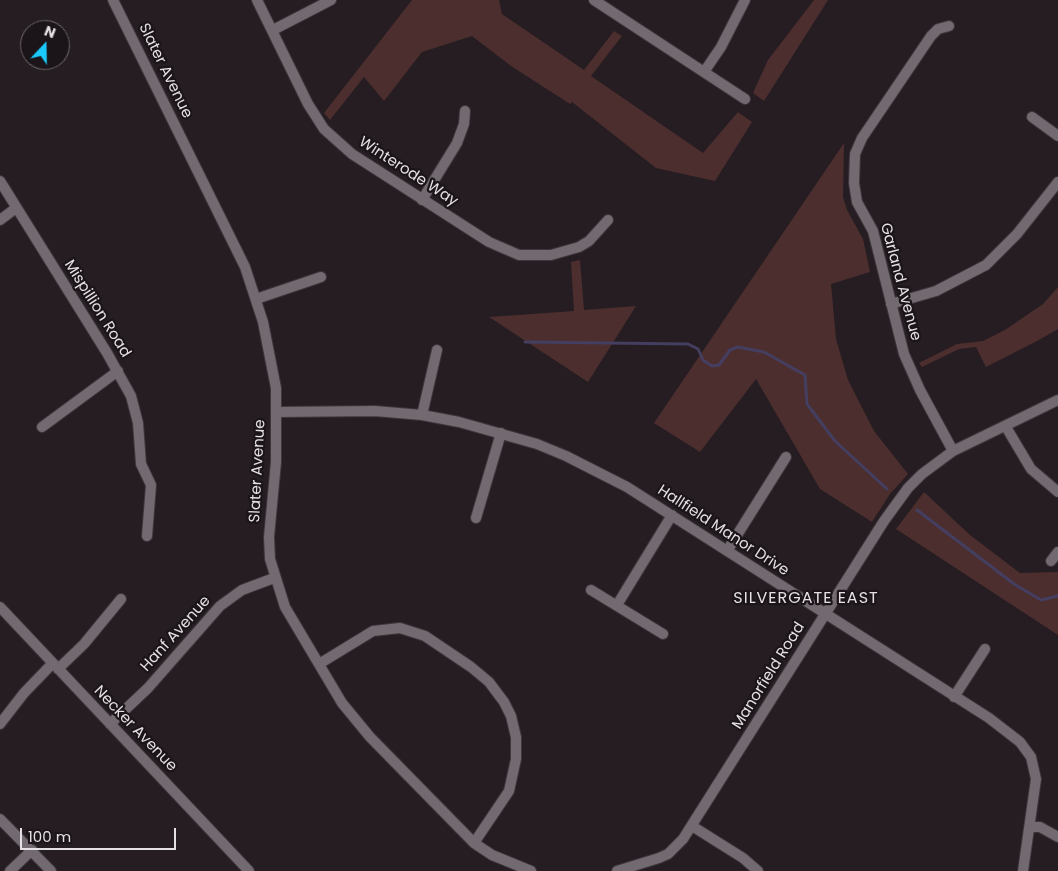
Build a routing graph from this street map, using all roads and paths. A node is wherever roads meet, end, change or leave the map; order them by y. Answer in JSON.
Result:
{"nodes":[{"id":1,"x":114,"y":0,"type":"edge"},
{"id":2,"x":258,"y":0,"type":"edge"},
{"id":3,"x":331,"y":0,"type":"edge"},
{"id":4,"x":594,"y":0,"type":"edge"},
{"id":5,"x":745,"y":0,"type":"edge"},
{"id":6,"x":949,"y":26,"type":"dead end"},
{"id":7,"x":273,"y":30,"type":"junction"},
{"id":8,"x":704,"y":72,"type":"junction"},
{"id":9,"x":745,"y":99,"type":"dead end"},
{"id":10,"x":465,"y":111,"type":"dead end"},
{"id":11,"x":1032,"y":117,"type":"dead end"},
{"id":12,"x":1058,"y":136,"type":"edge"},
{"id":13,"x":0,"y":180,"type":"edge"},
{"id":14,"x":1058,"y":182,"type":"edge"},
{"id":15,"x":422,"y":200,"type":"junction"},
{"id":16,"x":16,"y":208,"type":"junction"},
{"id":17,"x":0,"y":220,"type":"edge"},
{"id":18,"x":608,"y":220,"type":"dead end"},
{"id":19,"x":321,"y":277,"type":"dead end"},
{"id":20,"x":256,"y":299,"type":"junction"},
{"id":21,"x":891,"y":304,"type":"junction"},
{"id":22,"x":437,"y":350,"type":"dead end"},
{"id":23,"x":118,"y":371,"type":"junction"},
{"id":24,"x":1058,"y":400,"type":"edge"},
{"id":25,"x":277,"y":412,"type":"junction"},
{"id":26,"x":422,"y":415,"type":"junction"},
{"id":27,"x":42,"y":427,"type":"dead end"},
{"id":28,"x":1006,"y":427,"type":"junction"},
{"id":29,"x":501,"y":433,"type":"junction"},
{"id":30,"x":953,"y":451,"type":"junction"},
{"id":31,"x":786,"y":457,"type":"dead end"},
{"id":32,"x":1058,"y":492,"type":"edge"},
{"id":33,"x":672,"y":515,"type":"junction"},
{"id":34,"x":476,"y":518,"type":"dead end"},
{"id":35,"x":147,"y":536,"type":"dead end"},
{"id":36,"x":727,"y":551,"type":"junction"},
{"id":37,"x":1058,"y":552,"type":"edge"},
{"id":38,"x":1051,"y":561,"type":"dead end"},
{"id":39,"x":274,"y":578,"type":"junction"},
{"id":40,"x":592,"y":590,"type":"dead end"},
{"id":41,"x":121,"y":599,"type":"dead end"},
{"id":42,"x":617,"y":605,"type":"junction"},
{"id":43,"x":0,"y":607,"type":"edge"},
{"id":44,"x":825,"y":615,"type":"junction"},
{"id":45,"x":663,"y":634,"type":"dead end"},
{"id":46,"x":985,"y":649,"type":"dead end"},
{"id":47,"x":319,"y":664,"type":"junction"},
{"id":48,"x":55,"y":667,"type":"junction"},
{"id":49,"x":954,"y":697,"type":"junction"},
{"id":50,"x":0,"y":724,"type":"edge"},
{"id":51,"x":110,"y":724,"type":"junction"},
{"id":52,"x":0,"y":819,"type":"edge"},
{"id":53,"x":692,"y":826,"type":"junction"},
{"id":54,"x":1030,"y":827,"type":"junction"},
{"id":55,"x":1058,"y":837,"type":"edge"},
{"id":56,"x":474,"y":843,"type":"junction"},
{"id":57,"x":32,"y":850,"type":"junction"},
{"id":58,"x":10,"y":871,"type":"edge"},
{"id":59,"x":51,"y":871,"type":"edge"},
{"id":60,"x":249,"y":871,"type":"edge"},
{"id":61,"x":531,"y":871,"type":"edge"},
{"id":62,"x":617,"y":871,"type":"edge"},
{"id":63,"x":758,"y":871,"type":"edge"},
{"id":64,"x":1023,"y":871,"type":"edge"}],
"edges":[{"from":1,"to":20,"type":"street","name":"Slater Avenue"},
{"from":2,"to":7,"type":"street","name":"Winterode Way"},
{"from":3,"to":7,"type":"street"},
{"from":4,"to":8,"type":"street"},
{"from":5,"to":8,"type":"street"},
{"from":6,"to":21,"type":"street","name":"Garland Avenue"},
{"from":7,"to":15,"type":"street","name":"Winterode Way"},
{"from":8,"to":9,"type":"street"},
{"from":10,"to":15,"type":"street"},
{"from":11,"to":12,"type":"street"},
{"from":13,"to":16,"type":"street","name":"Mispillion Road"},
{"from":14,"to":21,"type":"street"},
{"from":15,"to":18,"type":"street","name":"Winterode Way"},
{"from":16,"to":17,"type":"street"},
{"from":16,"to":23,"type":"street","name":"Mispillion Road"},
{"from":19,"to":20,"type":"street"},
{"from":20,"to":25,"type":"street","name":"Slater Avenue"},
{"from":21,"to":30,"type":"street","name":"Garland Avenue"},
{"from":22,"to":26,"type":"street"},
{"from":23,"to":27,"type":"street"},
{"from":23,"to":35,"type":"street","name":"Mispillion Road"},
{"from":24,"to":28,"type":"street","name":"Manorfield Road"},
{"from":25,"to":26,"type":"street","name":"Hallfield Manor Drive"},
{"from":25,"to":39,"type":"street","name":"Slater Avenue"},
{"from":26,"to":29,"type":"street","name":"Hallfield Manor Drive"},
{"from":28,"to":30,"type":"street","name":"Manorfield Road"},
{"from":28,"to":32,"type":"street"},
{"from":29,"to":33,"type":"street","name":"Hallfield Manor Drive"},
{"from":29,"to":34,"type":"street"},
{"from":30,"to":44,"type":"street","name":"Manorfield Road"},
{"from":31,"to":36,"type":"street"},
{"from":33,"to":36,"type":"street","name":"Hallfield Manor Drive"},
{"from":33,"to":42,"type":"street"},
{"from":36,"to":44,"type":"street","name":"Hallfield Manor Drive"},
{"from":37,"to":38,"type":"street"},
{"from":39,"to":47,"type":"street","name":"Slater Avenue"},
{"from":39,"to":51,"type":"street","name":"Hanf Avenue"},
{"from":40,"to":42,"type":"street"},
{"from":41,"to":48,"type":"street"},
{"from":42,"to":45,"type":"street"},
{"from":43,"to":48,"type":"street","name":"Necker Avenue"},
{"from":44,"to":49,"type":"street","name":"Hallfield Manor Drive"},
{"from":44,"to":53,"type":"street","name":"Manorfield Road"},
{"from":46,"to":49,"type":"street"},
{"from":47,"to":56,"type":"street","name":"Slater Avenue"},
{"from":47,"to":56,"type":"street"},
{"from":48,"to":50,"type":"street"},
{"from":48,"to":51,"type":"street","name":"Necker Avenue"},
{"from":49,"to":54,"type":"street","name":"Hallfield Manor Drive"},
{"from":51,"to":60,"type":"street","name":"Necker Avenue"},
{"from":52,"to":57,"type":"street"},
{"from":53,"to":62,"type":"street"},
{"from":53,"to":63,"type":"street"},
{"from":54,"to":55,"type":"street"},
{"from":54,"to":64,"type":"street","name":"Hallfield Manor Drive"},
{"from":56,"to":61,"type":"street","name":"Slater Avenue"},
{"from":57,"to":58,"type":"street"},
{"from":57,"to":59,"type":"street"}]}
